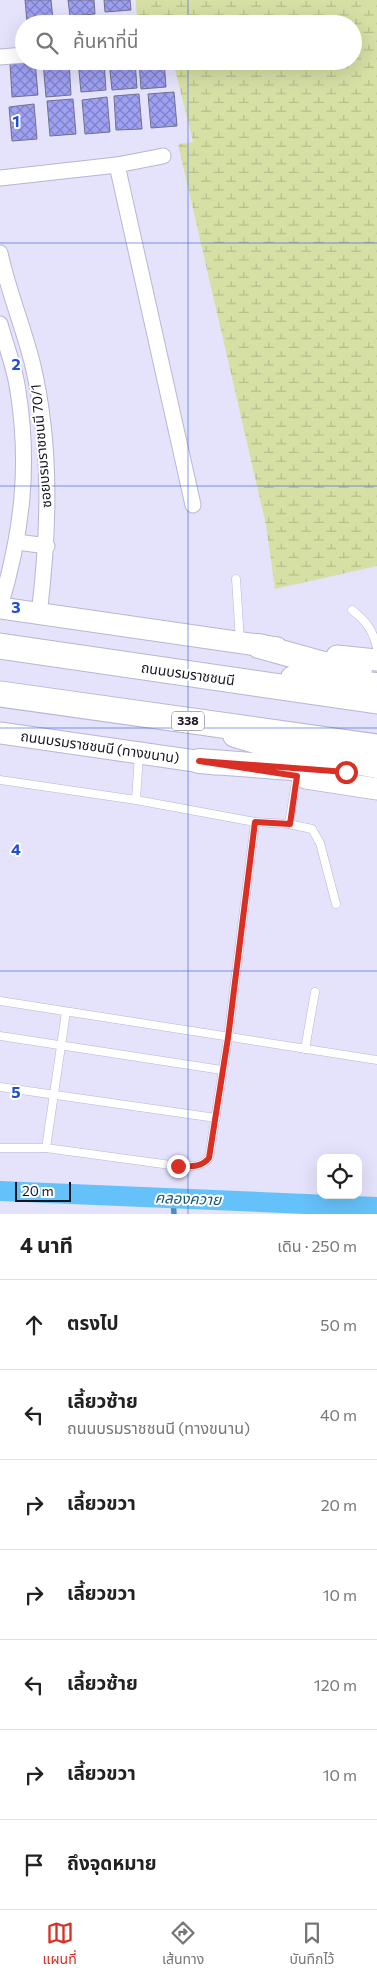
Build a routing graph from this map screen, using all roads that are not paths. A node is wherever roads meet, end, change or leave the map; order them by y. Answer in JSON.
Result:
{"nodes":[{"id":1,"x":15,"y":55,"type":"edge"},
{"id":2,"x":0,"y":57,"type":"edge"},
{"id":3,"x":163,"y":156,"type":"dead end"},
{"id":4,"x":117,"y":165,"type":"junction"},
{"id":5,"x":0,"y":178,"type":"edge"},
{"id":6,"x":0,"y":253,"type":"edge"},
{"id":7,"x":0,"y":324,"type":"edge"},
{"id":8,"x":193,"y":506,"type":"dead end"},
{"id":9,"x":17,"y":542,"type":"junction"},
{"id":10,"x":47,"y":546,"type":"junction"},
{"id":11,"x":236,"y":578,"type":"dead end"},
{"id":12,"x":0,"y":607,"type":"edge"},
{"id":13,"x":352,"y":610,"type":"dead end"},
{"id":14,"x":39,"y":614,"type":"junction"},
{"id":15,"x":249,"y":645,"type":"junction"},
{"id":16,"x":0,"y":646,"type":"edge"},
{"id":17,"x":377,"y":648,"type":"edge"},
{"id":18,"x":377,"y":660,"type":"edge"},
{"id":19,"x":377,"y":672,"type":"edge"},
{"id":20,"x":212,"y":677,"type":"junction"},
{"id":21,"x":377,"y":685,"type":"edge"},
{"id":22,"x":0,"y":694,"type":"edge"},
{"id":23,"x":377,"y":701,"type":"edge"},
{"id":24,"x":195,"y":722,"type":"junction"},
{"id":25,"x":0,"y":733,"type":"edge"},
{"id":26,"x":377,"y":746,"type":"edge"},
{"id":27,"x":139,"y":754,"type":"junction"},
{"id":28,"x":199,"y":761,"type":"junction"},
{"id":29,"x":377,"y":766,"type":"edge"},
{"id":30,"x":377,"y":774,"type":"edge"},
{"id":31,"x":297,"y":776,"type":"junction"},
{"id":32,"x":0,"y":780,"type":"edge"},
{"id":33,"x":377,"y":789,"type":"edge"},
{"id":34,"x":136,"y":800,"type":"junction"},
{"id":35,"x":255,"y":822,"type":"junction"},
{"id":36,"x":290,"y":824,"type":"junction"},
{"id":37,"x":336,"y":904,"type":"dead end"},
{"id":38,"x":315,"y":992,"type":"dead end"},
{"id":39,"x":0,"y":1001,"type":"edge"},
{"id":40,"x":66,"y":1012,"type":"junction"},
{"id":41,"x":0,"y":1036,"type":"edge"},
{"id":42,"x":228,"y":1038,"type":"junction"},
{"id":43,"x":61,"y":1046,"type":"junction"},
{"id":44,"x":305,"y":1049,"type":"junction"},
{"id":45,"x":377,"y":1060,"type":"edge"},
{"id":46,"x":222,"y":1070,"type":"junction"},
{"id":47,"x":0,"y":1087,"type":"edge"},
{"id":48,"x":54,"y":1095,"type":"junction"},
{"id":49,"x":216,"y":1118,"type":"junction"},
{"id":50,"x":0,"y":1148,"type":"edge"},
{"id":51,"x":46,"y":1148,"type":"junction"}],
"edges":[{"from":1,"to":2,"type":"street"},
{"from":3,"to":4,"type":"street"},
{"from":4,"to":5,"type":"street"},
{"from":4,"to":8,"type":"street"},
{"from":6,"to":10,"type":"street","name":"ซอยบรมราชชนนี 70/1"},
{"from":7,"to":9,"type":"street","name":"ซอยบรมราชชนนี 70/1"},
{"from":9,"to":10,"type":"street"},
{"from":9,"to":12,"type":"street","name":"ซอยบรมราชชนนี 70/1"},
{"from":10,"to":14,"type":"street","name":"ซอยบรมราชชนนี 70/1"},
{"from":11,"to":15,"type":"lane"},
{"from":12,"to":14,"type":"main road"},
{"from":13,"to":17,"type":"lane"},
{"from":14,"to":15,"type":"main road"},
{"from":15,"to":18,"type":"main road"},
{"from":15,"to":19,"type":"main road"},
{"from":16,"to":20,"type":"highway","name":"ถนนบรมราชชนนี"},
{"from":20,"to":21,"type":"main road"},
{"from":20,"to":23,"type":"highway","name":"ถนนบรมราชชนนี"},
{"from":22,"to":24,"type":"highway","number":"338"},
{"from":24,"to":26,"type":"highway","number":"338"},
{"from":24,"to":29,"type":"main road","number":"338"},
{"from":25,"to":27,"type":"main road","name":"ถนนบรมราชชนนี (ทางขนาน)"},
{"from":27,"to":28,"type":"main road","name":"ถนนบรมราชชนนี (ทางขนาน)"},
{"from":27,"to":34,"type":"lane"},
{"from":28,"to":30,"type":"main road"},
{"from":28,"to":31,"type":"main road","name":"ถนนบรมราชชนนี (ทางขนาน)"},
{"from":31,"to":33,"type":"main road","name":"ถนนบรมราชชนนี (ทางขนาน)"},
{"from":31,"to":36,"type":"lane"},
{"from":32,"to":34,"type":"lane"},
{"from":34,"to":35,"type":"lane"},
{"from":35,"to":36,"type":"lane"},
{"from":35,"to":42,"type":"lane"},
{"from":36,"to":37,"type":"lane"},
{"from":38,"to":44,"type":"lane"},
{"from":39,"to":40,"type":"lane"},
{"from":40,"to":42,"type":"lane"},
{"from":40,"to":43,"type":"lane"},
{"from":41,"to":43,"type":"lane"},
{"from":42,"to":44,"type":"lane"},
{"from":42,"to":46,"type":"lane"},
{"from":43,"to":46,"type":"lane"},
{"from":43,"to":48,"type":"lane"},
{"from":44,"to":45,"type":"lane"},
{"from":46,"to":49,"type":"lane"},
{"from":47,"to":48,"type":"lane"},
{"from":48,"to":49,"type":"lane"},
{"from":48,"to":51,"type":"lane"},
{"from":49,"to":51,"type":"lane"},
{"from":50,"to":51,"type":"lane"}]}
